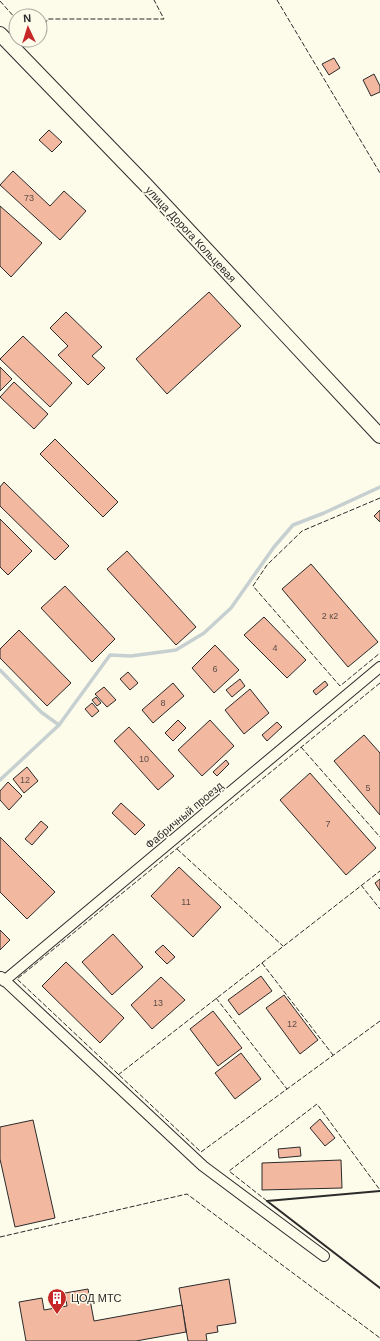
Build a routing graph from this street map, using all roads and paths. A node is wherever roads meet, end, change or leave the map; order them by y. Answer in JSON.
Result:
{"nodes":[{"id":1,"x":0,"y":34,"type":"edge"},
{"id":2,"x":380,"y":436,"type":"edge"},
{"id":3,"x":380,"y":667,"type":"edge"},
{"id":4,"x":2,"y":979,"type":"edge"},
{"id":5,"x":324,"y":1256,"type":"dead end"}],
"edges":[{"from":1,"to":2,"type":"street","name":"улица Дорога Кольцевая"},
{"from":3,"to":4,"type":"street","name":"Фабричный проезд"},
{"from":4,"to":5,"type":"street"}]}
